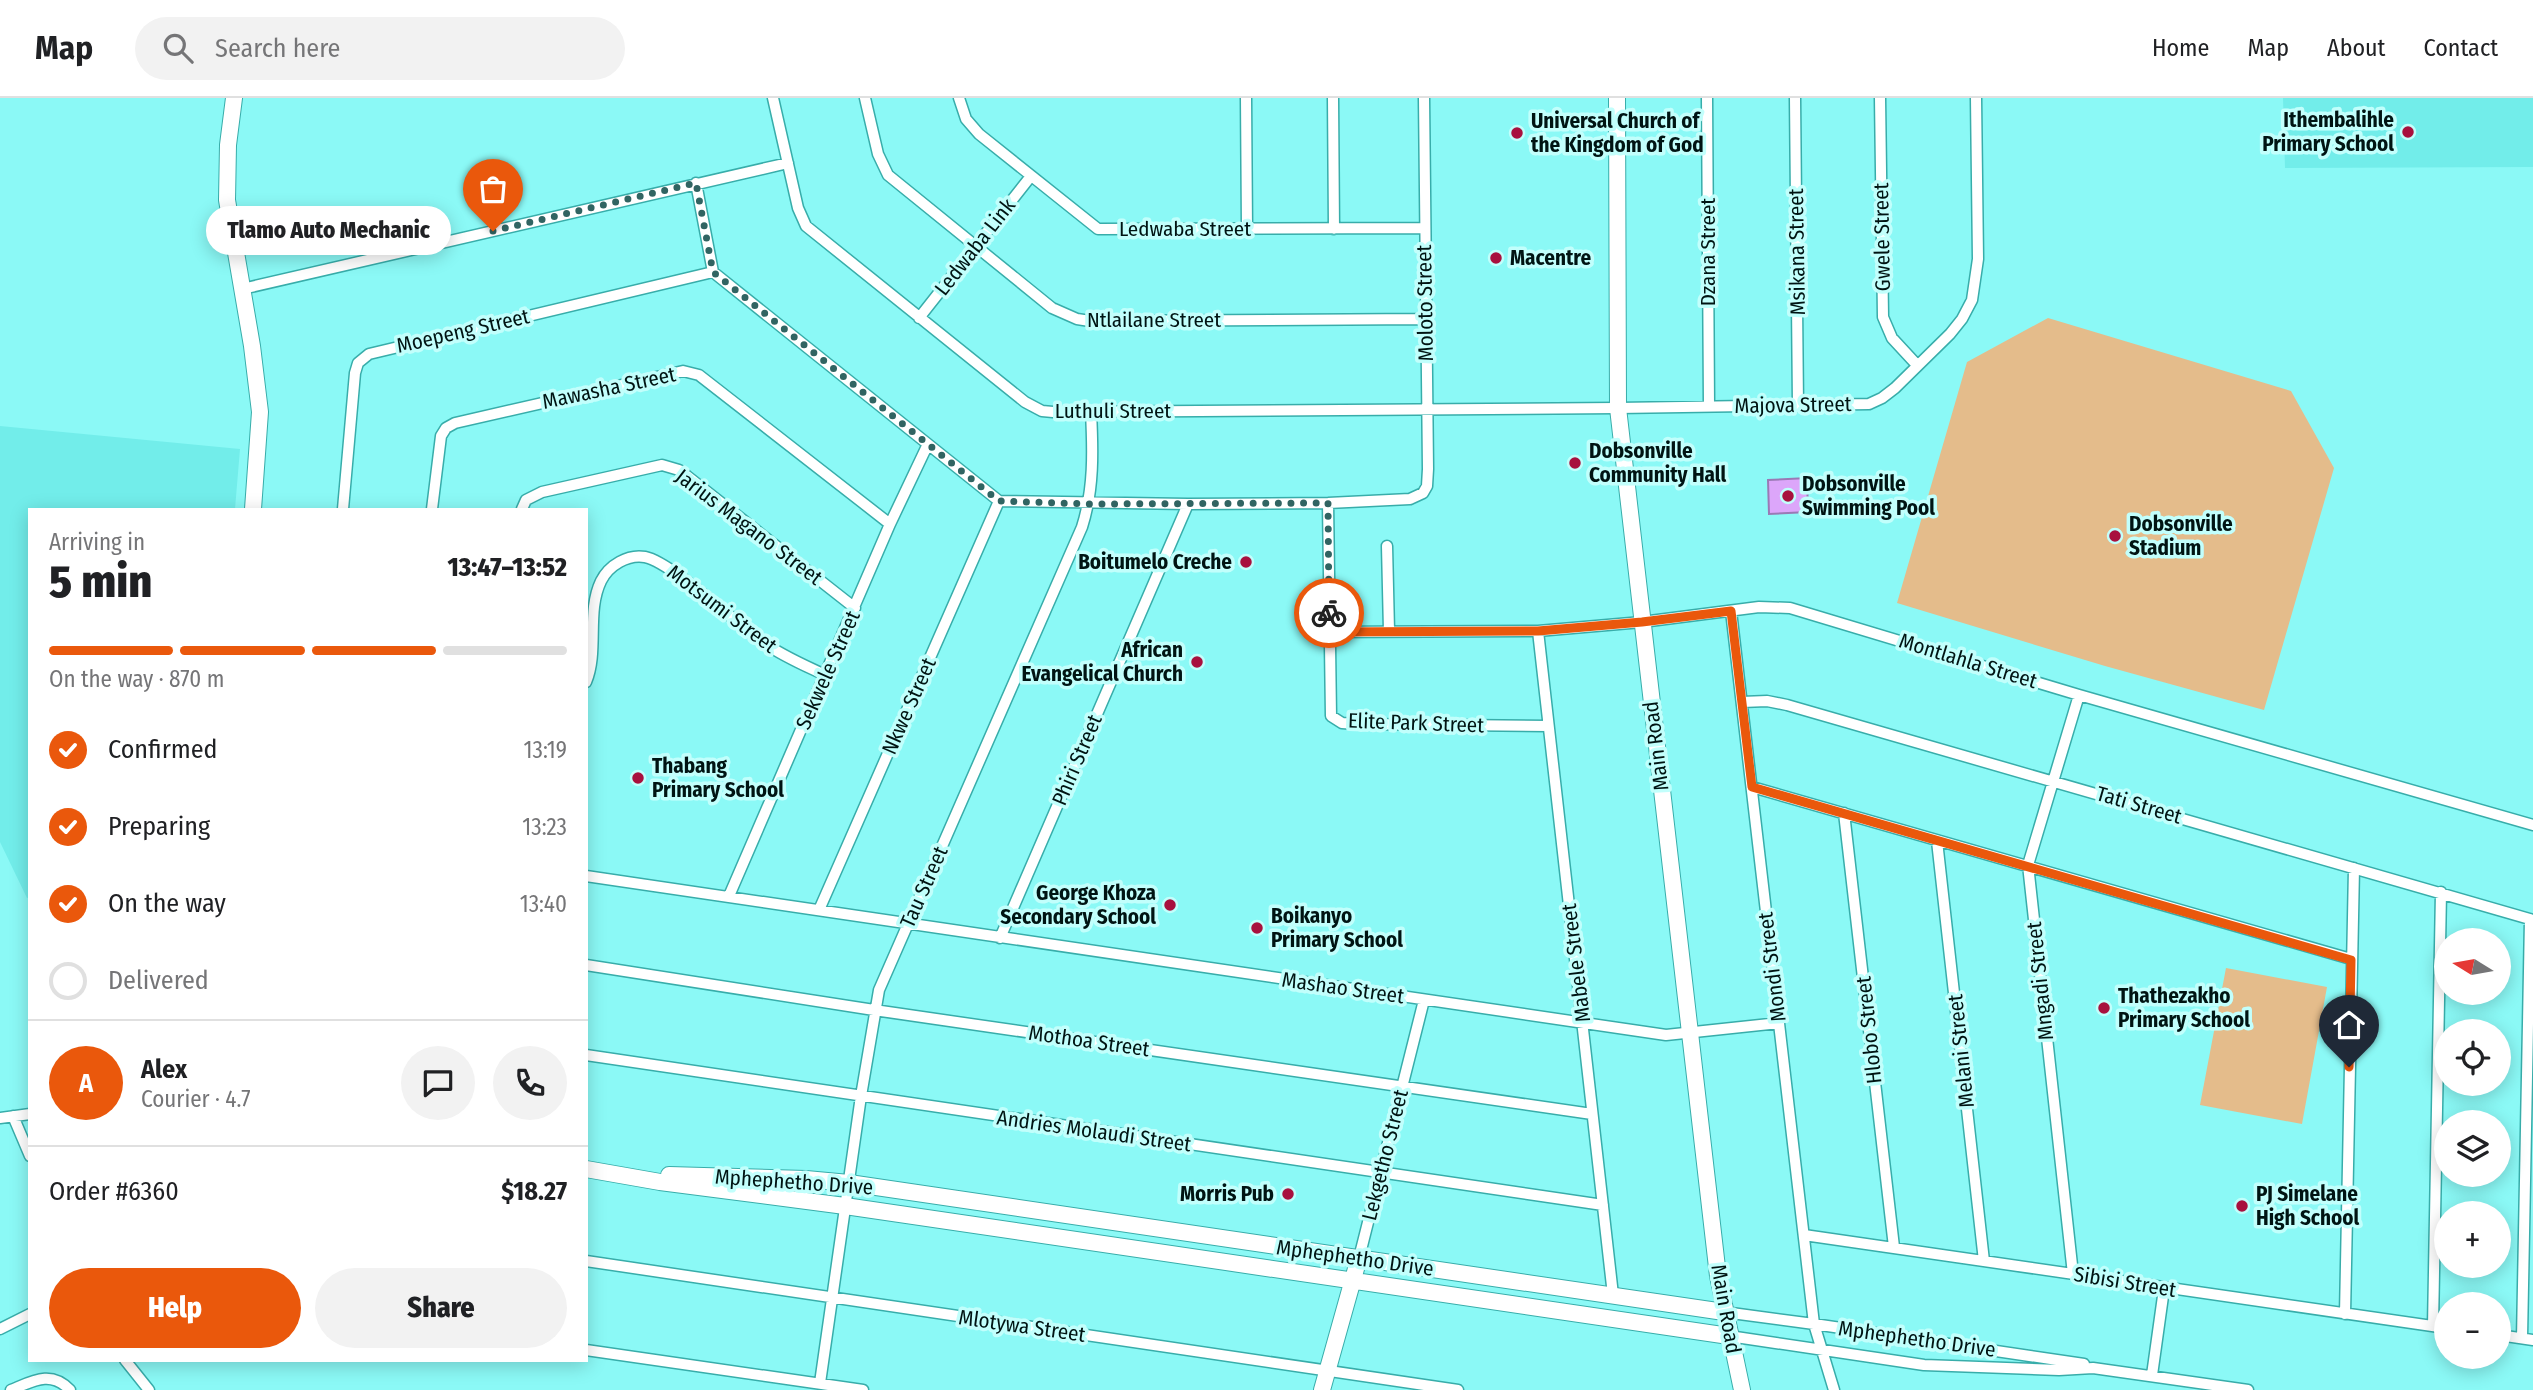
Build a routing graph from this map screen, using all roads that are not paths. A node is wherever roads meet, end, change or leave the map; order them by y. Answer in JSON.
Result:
{"nodes":[{"id":1,"x":234,"y":98,"type":"edge"},
{"id":2,"x":773,"y":98,"type":"edge"},
{"id":3,"x":865,"y":98,"type":"edge"},
{"id":4,"x":959,"y":98,"type":"edge"},
{"id":5,"x":1246,"y":98,"type":"edge"},
{"id":6,"x":1333,"y":98,"type":"edge"},
{"id":7,"x":1424,"y":98,"type":"edge"},
{"id":8,"x":1617,"y":98,"type":"edge"},
{"id":9,"x":1707,"y":98,"type":"edge"},
{"id":10,"x":1795,"y":98,"type":"edge"},
{"id":11,"x":1880,"y":98,"type":"edge"},
{"id":12,"x":1976,"y":98,"type":"edge"},
{"id":13,"x":788,"y":163,"type":"junction"},
{"id":14,"x":1031,"y":176,"type":"junction"},
{"id":15,"x":696,"y":183,"type":"junction"},
{"id":16,"x":1425,"y":228,"type":"junction"},
{"id":17,"x":1247,"y":229,"type":"junction"},
{"id":18,"x":1334,"y":229,"type":"junction"},
{"id":19,"x":976,"y":247,"type":"junction"},
{"id":20,"x":713,"y":272,"type":"junction"},
{"id":21,"x":242,"y":289,"type":"junction"},
{"id":22,"x":919,"y":318,"type":"junction"},
{"id":23,"x":1425,"y":319,"type":"junction"},
{"id":24,"x":1917,"y":365,"type":"junction"},
{"id":25,"x":1709,"y":406,"type":"junction"},
{"id":26,"x":1798,"y":406,"type":"junction"},
{"id":27,"x":1618,"y":408,"type":"junction"},
{"id":28,"x":1427,"y":409,"type":"junction"},
{"id":29,"x":1091,"y":412,"type":"junction"},
{"id":30,"x":928,"y":444,"type":"junction"},
{"id":31,"x":999,"y":501,"type":"junction"},
{"id":32,"x":1328,"y":503,"type":"junction"},
{"id":33,"x":1089,"y":504,"type":"junction"},
{"id":34,"x":1188,"y":504,"type":"junction"},
{"id":35,"x":253,"y":508,"type":"edge"},
{"id":36,"x":342,"y":508,"type":"edge"},
{"id":37,"x":432,"y":508,"type":"edge"},
{"id":38,"x":522,"y":508,"type":"edge"},
{"id":39,"x":890,"y":524,"type":"junction"},
{"id":40,"x":1387,"y":546,"type":"dead end"},
{"id":41,"x":855,"y":608,"type":"junction"},
{"id":42,"x":1731,"y":611,"type":"junction"},
{"id":43,"x":1642,"y":622,"type":"junction"},
{"id":44,"x":1389,"y":631,"type":"junction"},
{"id":45,"x":1538,"y":631,"type":"junction"},
{"id":46,"x":1329,"y":632,"type":"junction"},
{"id":47,"x":588,"y":674,"type":"edge"},
{"id":48,"x":825,"y":675,"type":"junction"},
{"id":49,"x":2079,"y":695,"type":"junction"},
{"id":50,"x":1742,"y":702,"type":"junction"},
{"id":51,"x":1548,"y":726,"type":"junction"},
{"id":52,"x":2053,"y":780,"type":"junction"},
{"id":53,"x":1752,"y":787,"type":"junction"},
{"id":54,"x":1844,"y":813,"type":"junction"},
{"id":55,"x":2533,"y":825,"type":"edge"},
{"id":56,"x":1937,"y":841,"type":"junction"},
{"id":57,"x":2028,"y":865,"type":"junction"},
{"id":58,"x":2354,"y":868,"type":"junction"},
{"id":59,"x":588,"y":876,"type":"edge"},
{"id":60,"x":2441,"y":892,"type":"junction"},
{"id":61,"x":729,"y":896,"type":"junction"},
{"id":62,"x":818,"y":910,"type":"junction"},
{"id":63,"x":2531,"y":920,"type":"edge"},
{"id":64,"x":907,"y":925,"type":"junction"},
{"id":65,"x":999,"y":938,"type":"junction"},
{"id":66,"x":2351,"y":960,"type":"junction"},
{"id":67,"x":588,"y":965,"type":"edge"},
{"id":68,"x":1424,"y":1000,"type":"junction"},
{"id":69,"x":874,"y":1010,"type":"junction"},
{"id":70,"x":1583,"y":1022,"type":"junction"},
{"id":71,"x":1779,"y":1023,"type":"junction"},
{"id":72,"x":1690,"y":1033,"type":"junction"},
{"id":73,"x":588,"y":1055,"type":"edge"},
{"id":74,"x":1403,"y":1087,"type":"junction"},
{"id":75,"x":861,"y":1096,"type":"junction"},
{"id":76,"x":28,"y":1114,"type":"edge"},
{"id":77,"x":1592,"y":1114,"type":"junction"},
{"id":78,"x":13,"y":1116,"type":"junction"},
{"id":79,"x":0,"y":1118,"type":"edge"},
{"id":80,"x":28,"y":1151,"type":"edge"},
{"id":81,"x":588,"y":1168,"type":"edge"},
{"id":82,"x":615,"y":1173,"type":"junction"},
{"id":83,"x":1379,"y":1173,"type":"junction"},
{"id":84,"x":849,"y":1183,"type":"junction"},
{"id":85,"x":1603,"y":1205,"type":"junction"},
{"id":86,"x":845,"y":1206,"type":"junction"},
{"id":87,"x":1804,"y":1235,"type":"junction"},
{"id":88,"x":1894,"y":1247,"type":"junction"},
{"id":89,"x":1359,"y":1258,"type":"junction"},
{"id":90,"x":588,"y":1261,"type":"edge"},
{"id":91,"x":1984,"y":1261,"type":"junction"},
{"id":92,"x":2073,"y":1274,"type":"junction"},
{"id":93,"x":1354,"y":1282,"type":"junction"},
{"id":94,"x":2164,"y":1289,"type":"junction"},
{"id":95,"x":1613,"y":1295,"type":"junction"},
{"id":96,"x":832,"y":1297,"type":"junction"},
{"id":97,"x":1724,"y":1312,"type":"junction"},
{"id":98,"x":2345,"y":1314,"type":"junction"},
{"id":99,"x":28,"y":1315,"type":"edge"},
{"id":100,"x":1814,"y":1324,"type":"junction"},
{"id":101,"x":2433,"y":1326,"type":"joint"},
{"id":102,"x":0,"y":1329,"type":"edge"},
{"id":103,"x":1729,"y":1336,"type":"junction"},
{"id":104,"x":2527,"y":1339,"type":"edge"},
{"id":105,"x":588,"y":1350,"type":"edge"},
{"id":106,"x":1823,"y":1352,"type":"junction"},
{"id":107,"x":127,"y":1362,"type":"edge"},
{"id":108,"x":2094,"y":1368,"type":"junction"},
{"id":109,"x":1326,"y":1371,"type":"junction"},
{"id":110,"x":2152,"y":1375,"type":"junction"},
{"id":111,"x":820,"y":1383,"type":"junction"},
{"id":112,"x":11,"y":1390,"type":"edge"},
{"id":113,"x":70,"y":1390,"type":"edge"},
{"id":114,"x":149,"y":1390,"type":"edge"},
{"id":115,"x":863,"y":1390,"type":"edge"},
{"id":116,"x":1322,"y":1390,"type":"edge"},
{"id":117,"x":1458,"y":1390,"type":"edge"},
{"id":118,"x":1742,"y":1390,"type":"edge"},
{"id":119,"x":1834,"y":1390,"type":"edge"},
{"id":120,"x":2248,"y":1390,"type":"edge"}],
"edges":[{"from":1,"to":21,"type":"street"},
{"from":2,"to":13,"type":"street","name":"Luthuli Street"},
{"from":3,"to":19,"type":"street","name":"Ntlailane Street"},
{"from":4,"to":14,"type":"street","name":"Ledwaba Street"},
{"from":5,"to":17,"type":"street"},
{"from":6,"to":18,"type":"street"},
{"from":7,"to":16,"type":"street","name":"Moloto Street"},
{"from":8,"to":27,"type":"street","name":"Main Road"},
{"from":9,"to":25,"type":"street","name":"Dzana Street"},
{"from":10,"to":26,"type":"street","name":"Msikana Street"},
{"from":11,"to":24,"type":"street","name":"Gwele Street"},
{"from":12,"to":24,"type":"street","name":"Majova Street"},
{"from":13,"to":15,"type":"street"},
{"from":13,"to":22,"type":"street","name":"Luthuli Street"},
{"from":14,"to":17,"type":"street","name":"Ledwaba Street"},
{"from":14,"to":19,"type":"street","name":"Ledwaba Link"},
{"from":15,"to":20,"type":"street"},
{"from":15,"to":21,"type":"street"},
{"from":16,"to":18,"type":"street","name":"Ledwaba Street"},
{"from":16,"to":23,"type":"street","name":"Moloto Street"},
{"from":17,"to":18,"type":"street","name":"Ledwaba Street"},
{"from":19,"to":22,"type":"street","name":"Ledwaba Link"},
{"from":19,"to":23,"type":"street","name":"Ntlailane Street"},
{"from":20,"to":30,"type":"street"},
{"from":20,"to":36,"type":"street","name":"Moepeng Street"},
{"from":21,"to":35,"type":"street"},
{"from":22,"to":29,"type":"street","name":"Luthuli Street"},
{"from":23,"to":28,"type":"street","name":"Moloto Street"},
{"from":24,"to":26,"type":"street","name":"Majova Street"},
{"from":25,"to":26,"type":"street","name":"Majova Street"},
{"from":25,"to":27,"type":"street","name":"Majova Street"},
{"from":27,"to":28,"type":"street","name":"Luthuli Street"},
{"from":27,"to":43,"type":"street","name":"Main Road"},
{"from":28,"to":29,"type":"street","name":"Luthuli Street"},
{"from":28,"to":32,"type":"street","name":"Moloto Street"},
{"from":29,"to":33,"type":"street","name":"Tau Street"},
{"from":30,"to":31,"type":"street"},
{"from":30,"to":39,"type":"street","name":"Sekwele Street"},
{"from":31,"to":33,"type":"street"},
{"from":31,"to":62,"type":"street","name":"Nkwe Street"},
{"from":32,"to":34,"type":"street"},
{"from":32,"to":46,"type":"street","name":"Elite Park Street"},
{"from":33,"to":34,"type":"street"},
{"from":33,"to":64,"type":"street","name":"Tau Street"},
{"from":34,"to":65,"type":"street","name":"Phiri Street"},
{"from":37,"to":39,"type":"street","name":"Mawasha Street"},
{"from":38,"to":41,"type":"street","name":"Jarius Magano Street"},
{"from":39,"to":41,"type":"street","name":"Sekwele Street"},
{"from":40,"to":44,"type":"street"},
{"from":41,"to":48,"type":"street","name":"Sekwele Street"},
{"from":42,"to":43,"type":"street","name":"Montlahla Street"},
{"from":42,"to":49,"type":"street","name":"Montlahla Street"},
{"from":42,"to":50,"type":"street","name":"Mondi Street"},
{"from":43,"to":45,"type":"street","name":"Montlahla Street"},
{"from":43,"to":72,"type":"street","name":"Main Road"},
{"from":44,"to":45,"type":"street","name":"Montlahla Street"},
{"from":44,"to":46,"type":"street","name":"Montlahla Street"},
{"from":45,"to":51,"type":"street","name":"Mabele Street"},
{"from":46,"to":51,"type":"street","name":"Elite Park Street"},
{"from":47,"to":48,"type":"street","name":"Motsumi Street"},
{"from":48,"to":61,"type":"street","name":"Sekwele Street"},
{"from":49,"to":52,"type":"street","name":"Mngadi Street"},
{"from":49,"to":55,"type":"street","name":"Montlahla Street"},
{"from":50,"to":52,"type":"street","name":"Tati Street"},
{"from":50,"to":53,"type":"street","name":"Mondi Street"},
{"from":51,"to":70,"type":"street","name":"Mabele Street"},
{"from":52,"to":57,"type":"street","name":"Mngadi Street"},
{"from":52,"to":58,"type":"street","name":"Tati Street"},
{"from":53,"to":54,"type":"street"},
{"from":53,"to":71,"type":"street","name":"Mondi Street"},
{"from":54,"to":56,"type":"street"},
{"from":54,"to":88,"type":"street","name":"Hlobo Street"},
{"from":56,"to":57,"type":"street"},
{"from":56,"to":91,"type":"street","name":"Melani Street"},
{"from":57,"to":66,"type":"street"},
{"from":57,"to":92,"type":"street","name":"Mngadi Street"},
{"from":58,"to":60,"type":"street","name":"Tati Street"},
{"from":58,"to":66,"type":"street"},
{"from":59,"to":61,"type":"street"},
{"from":60,"to":63,"type":"street","name":"Tati Street"},
{"from":60,"to":101,"type":"street"},
{"from":61,"to":62,"type":"street"},
{"from":62,"to":64,"type":"street"},
{"from":63,"to":104,"type":"street"},
{"from":64,"to":65,"type":"street","name":"Mashao Street"},
{"from":64,"to":69,"type":"street","name":"Tau Street"},
{"from":65,"to":68,"type":"street","name":"Mashao Street"},
{"from":66,"to":98,"type":"street"},
{"from":67,"to":69,"type":"street","name":"Mothoa Street"},
{"from":68,"to":70,"type":"street","name":"Mashao Street"},
{"from":68,"to":74,"type":"street","name":"Lekgetho Street"},
{"from":69,"to":74,"type":"street","name":"Mothoa Street"},
{"from":69,"to":75,"type":"street","name":"Tau Street"},
{"from":70,"to":72,"type":"street","name":"Mashao Street"},
{"from":70,"to":77,"type":"street","name":"Mabele Street"},
{"from":71,"to":72,"type":"street","name":"Mashao Street"},
{"from":71,"to":87,"type":"street","name":"Mondi Street"},
{"from":72,"to":97,"type":"street","name":"Main Road"},
{"from":73,"to":75,"type":"street","name":"Andries Molaudi Street"},
{"from":74,"to":77,"type":"street","name":"Mothoa Street"},
{"from":74,"to":83,"type":"street","name":"Lekgetho Street"},
{"from":75,"to":83,"type":"street","name":"Andries Molaudi Street"},
{"from":75,"to":84,"type":"street","name":"Tau Street"},
{"from":76,"to":78,"type":"street"},
{"from":77,"to":85,"type":"street","name":"Mabele Street"},
{"from":78,"to":79,"type":"street"},
{"from":78,"to":80,"type":"street"},
{"from":81,"to":82,"type":"street","name":"Mphephetho Drive"},
{"from":82,"to":84,"type":"street","name":"Mphephetho Drive"},
{"from":82,"to":86,"type":"street","name":"Mphephetho Drive"},
{"from":83,"to":85,"type":"street","name":"Andries Molaudi Street"},
{"from":83,"to":89,"type":"street","name":"Lekgetho Street"},
{"from":84,"to":86,"type":"street","name":"Tau Street"},
{"from":84,"to":89,"type":"street","name":"Mphephetho Drive"},
{"from":85,"to":95,"type":"street","name":"Mabele Street"},
{"from":86,"to":93,"type":"street","name":"Mphephetho Drive"},
{"from":86,"to":96,"type":"street","name":"Tau Street"},
{"from":87,"to":88,"type":"street","name":"Sibisi Street"},
{"from":87,"to":100,"type":"street","name":"Mondi Street"},
{"from":88,"to":91,"type":"street","name":"Sibisi Street"},
{"from":89,"to":93,"type":"street","name":"Lekgetho Street"},
{"from":89,"to":95,"type":"street","name":"Mphephetho Drive"},
{"from":90,"to":96,"type":"street","name":"Mlotywa Street"},
{"from":91,"to":92,"type":"street","name":"Sibisi Street"},
{"from":92,"to":94,"type":"street","name":"Sibisi Street"},
{"from":93,"to":103,"type":"street","name":"Mphephetho Drive"},
{"from":93,"to":109,"type":"street","name":"Lekgetho Street"},
{"from":94,"to":98,"type":"street","name":"Sibisi Street"},
{"from":94,"to":110,"type":"street"},
{"from":95,"to":97,"type":"street","name":"Mphephetho Drive"},
{"from":96,"to":109,"type":"street","name":"Mlotywa Street"},
{"from":96,"to":111,"type":"street","name":"Tau Street"},
{"from":97,"to":100,"type":"street","name":"Mphephetho Drive"},
{"from":97,"to":103,"type":"street","name":"Main Road"},
{"from":98,"to":101,"type":"street","name":"Sibisi Street"},
{"from":99,"to":102,"type":"street"},
{"from":100,"to":106,"type":"street","name":"Mondi Street"},
{"from":100,"to":108,"type":"street","name":"Mphephetho Drive"},
{"from":103,"to":106,"type":"street","name":"Mphephetho Drive"},
{"from":103,"to":118,"type":"street","name":"Main Road"},
{"from":105,"to":111,"type":"street"},
{"from":106,"to":108,"type":"street","name":"Mphephetho Drive"},
{"from":106,"to":119,"type":"street","name":"Mondi Street"},
{"from":107,"to":114,"type":"street"},
{"from":108,"to":110,"type":"street","name":"Mphephetho Drive"},
{"from":109,"to":116,"type":"street","name":"Lekgetho Street"},
{"from":109,"to":117,"type":"street","name":"Mlotywa Street"},
{"from":110,"to":120,"type":"street","name":"Mphephetho Drive"},
{"from":111,"to":115,"type":"street"},
{"from":112,"to":113,"type":"street"}]}
